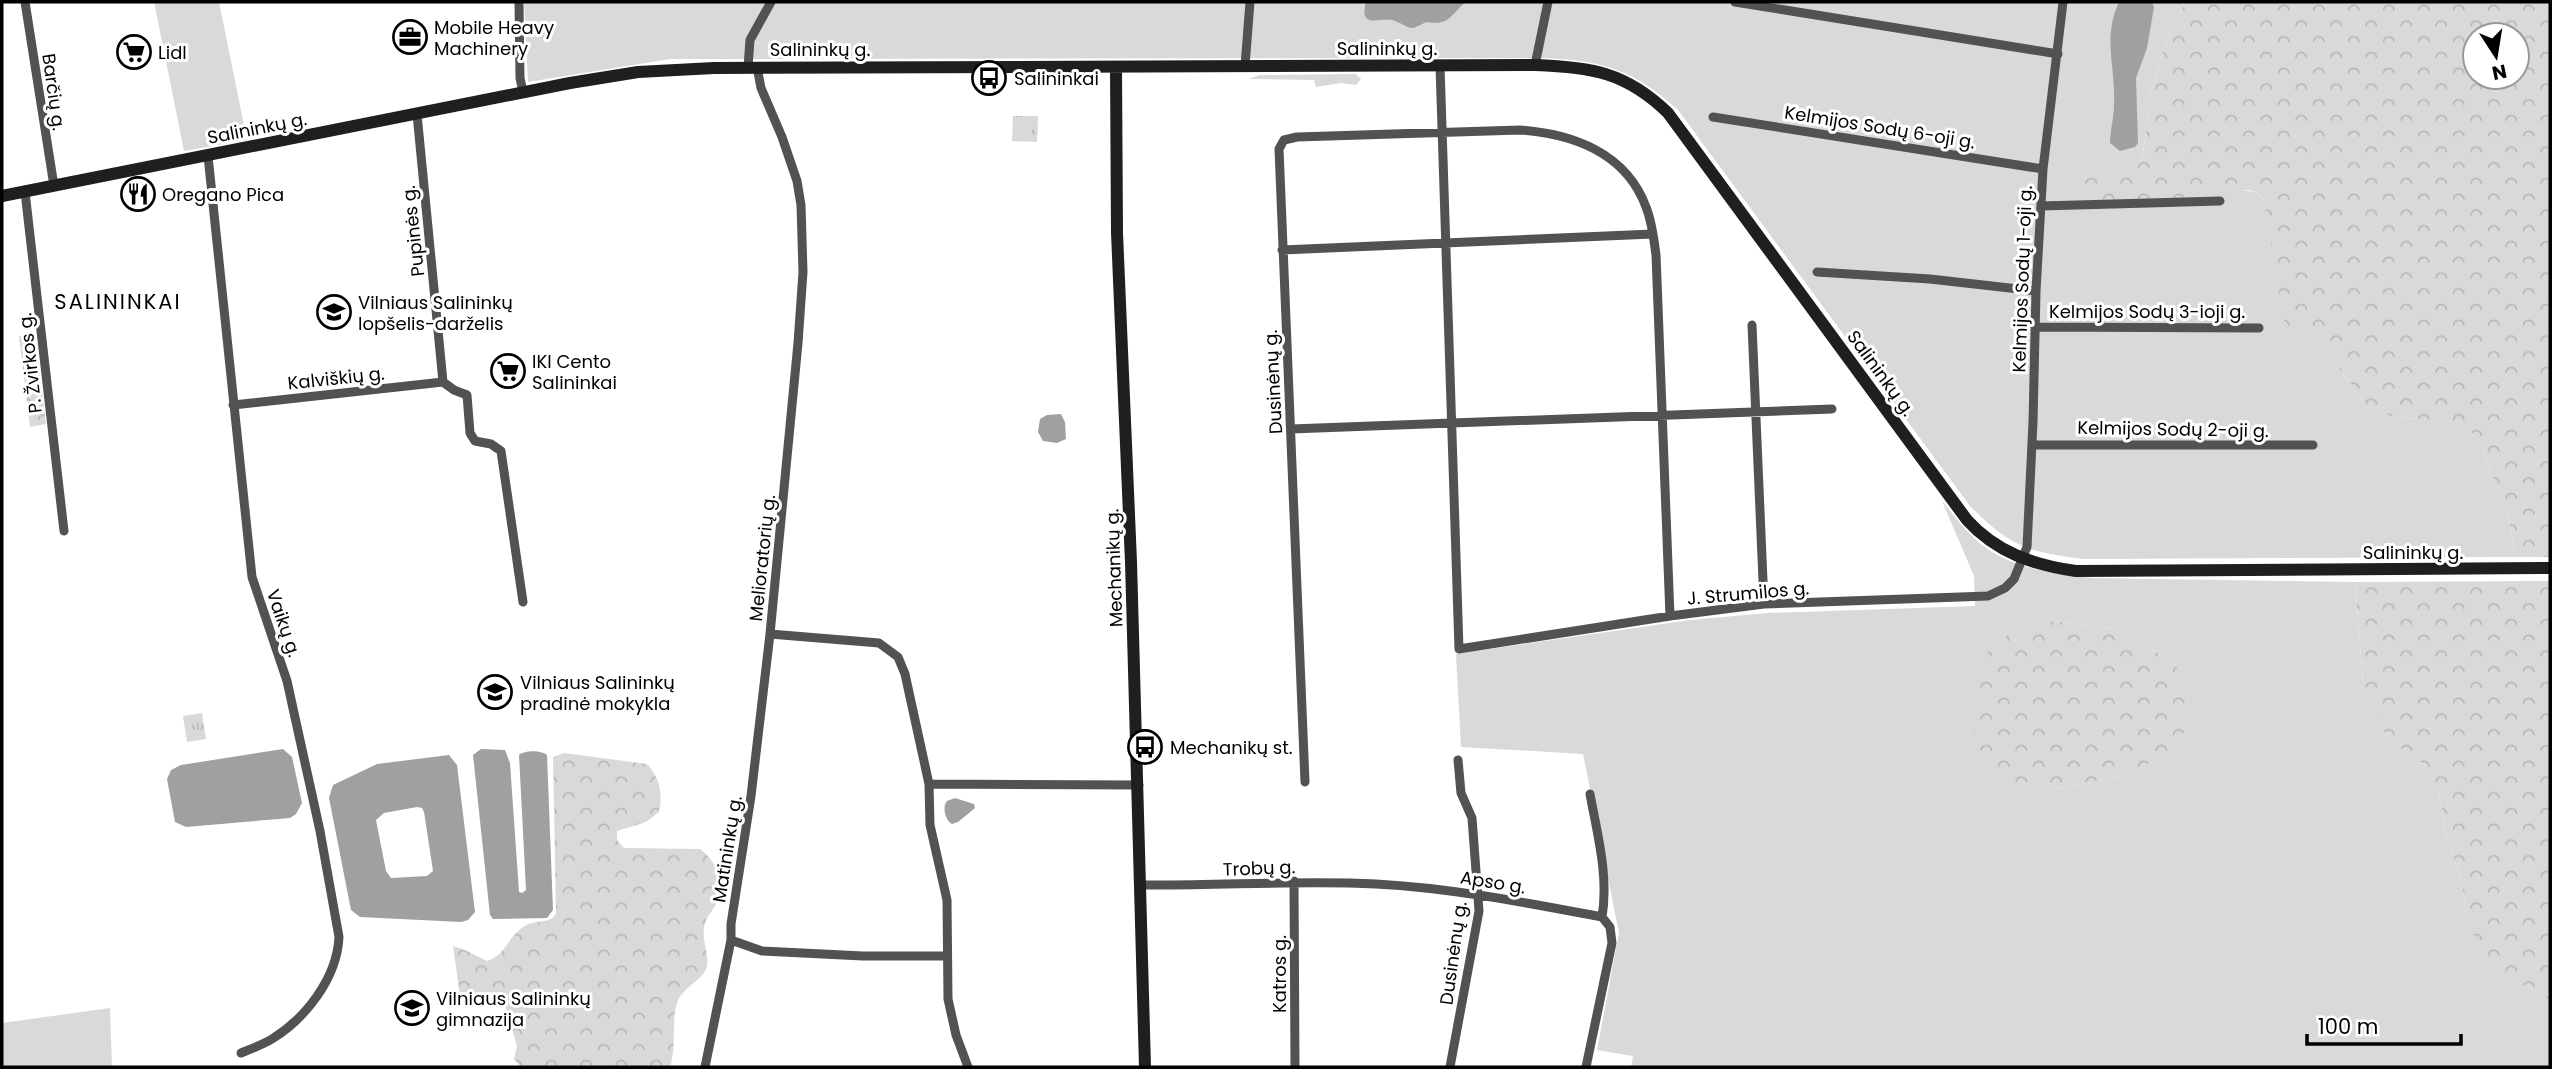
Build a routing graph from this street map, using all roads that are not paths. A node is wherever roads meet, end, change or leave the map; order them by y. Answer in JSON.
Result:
{"nodes":[{"id":1,"x":24,"y":2,"type":"edge"},
{"id":2,"x":519,"y":2,"type":"edge"},
{"id":3,"x":771,"y":2,"type":"edge"},
{"id":4,"x":1251,"y":2,"type":"edge"},
{"id":5,"x":1548,"y":2,"type":"edge"},
{"id":6,"x":1735,"y":2,"type":"edge"},
{"id":7,"x":2063,"y":2,"type":"edge"},
{"id":8,"x":2058,"y":54,"type":"junction"},
{"id":9,"x":1440,"y":65,"type":"junction"},
{"id":10,"x":1535,"y":65,"type":"junction"},
{"id":11,"x":1245,"y":66,"type":"junction"},
{"id":12,"x":753,"y":67,"type":"junction"},
{"id":13,"x":1116,"y":67,"type":"junction"},
{"id":14,"x":523,"y":92,"type":"junction"},
{"id":15,"x":417,"y":114,"type":"junction"},
{"id":16,"x":1713,"y":117,"type":"dead end"},
{"id":17,"x":1442,"y":132,"type":"junction"},
{"id":18,"x":208,"y":156,"type":"junction"},
{"id":19,"x":2043,"y":169,"type":"junction"},
{"id":20,"x":54,"y":186,"type":"junction"},
{"id":21,"x":24,"y":192,"type":"junction"},
{"id":22,"x":2,"y":197,"type":"edge"},
{"id":23,"x":2220,"y":201,"type":"dead end"},
{"id":24,"x":2041,"y":206,"type":"junction"},
{"id":25,"x":1653,"y":234,"type":"junction"},
{"id":26,"x":1446,"y":243,"type":"junction"},
{"id":27,"x":1282,"y":250,"type":"junction"},
{"id":28,"x":1817,"y":272,"type":"dead end"},
{"id":29,"x":2035,"y":291,"type":"junction"},
{"id":30,"x":1752,"y":325,"type":"dead end"},
{"id":31,"x":2035,"y":327,"type":"junction"},
{"id":32,"x":2259,"y":328,"type":"dead end"},
{"id":33,"x":443,"y":382,"type":"junction"},
{"id":34,"x":233,"y":405,"type":"junction"},
{"id":35,"x":1832,"y":409,"type":"dead end"},
{"id":36,"x":1756,"y":412,"type":"junction"},
{"id":37,"x":1662,"y":416,"type":"junction"},
{"id":38,"x":1452,"y":423,"type":"junction"},
{"id":39,"x":1291,"y":429,"type":"junction"},
{"id":40,"x":2032,"y":444,"type":"junction"},
{"id":41,"x":2313,"y":445,"type":"dead end"},
{"id":42,"x":64,"y":531,"type":"dead end"},
{"id":43,"x":2023,"y":558,"type":"junction"},
{"id":44,"x":2550,"y":568,"type":"edge"},
{"id":45,"x":523,"y":602,"type":"dead end"},
{"id":46,"x":1764,"y":604,"type":"junction"},
{"id":47,"x":1670,"y":616,"type":"junction"},
{"id":48,"x":770,"y":634,"type":"junction"},
{"id":49,"x":1458,"y":760,"type":"dead end"},
{"id":50,"x":1305,"y":782,"type":"dead end"},
{"id":51,"x":929,"y":784,"type":"junction"},
{"id":52,"x":1139,"y":785,"type":"junction"},
{"id":53,"x":1590,"y":794,"type":"dead end"},
{"id":54,"x":1294,"y":881,"type":"junction"},
{"id":55,"x":1378,"y":884,"type":"joint"},
{"id":56,"x":1141,"y":885,"type":"junction"},
{"id":57,"x":1478,"y":895,"type":"junction"},
{"id":58,"x":1602,"y":917,"type":"junction"},
{"id":59,"x":731,"y":940,"type":"junction"},
{"id":60,"x":946,"y":956,"type":"junction"},
{"id":61,"x":242,"y":1054,"type":"dead end"},
{"id":62,"x":705,"y":1067,"type":"edge"},
{"id":63,"x":968,"y":1067,"type":"edge"},
{"id":64,"x":1145,"y":1067,"type":"edge"},
{"id":65,"x":1295,"y":1067,"type":"edge"},
{"id":66,"x":1450,"y":1067,"type":"edge"},
{"id":67,"x":1586,"y":1067,"type":"edge"}],
"edges":[{"from":1,"to":20,"type":"street","name":"Barčių g."},
{"from":2,"to":14,"type":"street"},
{"from":3,"to":12,"type":"street"},
{"from":4,"to":11,"type":"street"},
{"from":5,"to":10,"type":"street"},
{"from":6,"to":8,"type":"street"},
{"from":7,"to":8,"type":"street","name":"Kelmijos Sodų 1-oji g."},
{"from":8,"to":19,"type":"street","name":"Kelmijos Sodų 1-oji g."},
{"from":9,"to":10,"type":"main road","name":"Salininkų g."},
{"from":9,"to":11,"type":"main road","name":"Salininkų g."},
{"from":9,"to":17,"type":"street"},
{"from":10,"to":43,"type":"main road","name":"Salininkų g."},
{"from":11,"to":13,"type":"main road","name":"Salininkų g."},
{"from":12,"to":13,"type":"main road","name":"Salininkų g."},
{"from":12,"to":14,"type":"main road","name":"Salininkų g."},
{"from":12,"to":48,"type":"street","name":"Melioratorių g."},
{"from":13,"to":52,"type":"main road","name":"Mechanikų g."},
{"from":14,"to":15,"type":"main road","name":"Salininkų g."},
{"from":15,"to":18,"type":"main road","name":"Salininkų g."},
{"from":15,"to":33,"type":"street","name":"Pupinės g."},
{"from":16,"to":19,"type":"street","name":"Kelmijos Sodų 6-oji g."},
{"from":17,"to":25,"type":"street","name":"Dusinėnų g."},
{"from":17,"to":26,"type":"street"},
{"from":17,"to":27,"type":"street","name":"Dusinėnų g."},
{"from":18,"to":20,"type":"main road","name":"Salininkų g."},
{"from":18,"to":34,"type":"street","name":"Vaikų g."},
{"from":19,"to":24,"type":"street","name":"Kelmijos Sodų 1-oji g."},
{"from":20,"to":21,"type":"main road","name":"Salininkų g."},
{"from":21,"to":22,"type":"main road","name":"Salininkų g."},
{"from":21,"to":42,"type":"street","name":"P. Žvirkos g."},
{"from":23,"to":24,"type":"street"},
{"from":24,"to":29,"type":"street","name":"Kelmijos Sodų 1-oji g."},
{"from":25,"to":26,"type":"street"},
{"from":25,"to":37,"type":"street","name":"Dusinėnų g."},
{"from":26,"to":27,"type":"street"},
{"from":26,"to":38,"type":"street"},
{"from":27,"to":39,"type":"street","name":"Dusinėnų g."},
{"from":28,"to":29,"type":"street"},
{"from":29,"to":31,"type":"street","name":"Kelmijos Sodų 1-oji g."},
{"from":30,"to":36,"type":"street"},
{"from":31,"to":32,"type":"street","name":"Kelmijos Sodų 3-ioji g."},
{"from":31,"to":40,"type":"street","name":"Kelmijos Sodų 1-oji g."},
{"from":33,"to":34,"type":"street","name":"Kalviškių g."},
{"from":33,"to":45,"type":"street"},
{"from":34,"to":61,"type":"street","name":"Vaikų g."},
{"from":35,"to":36,"type":"street"},
{"from":36,"to":37,"type":"street"},
{"from":36,"to":46,"type":"street"},
{"from":37,"to":38,"type":"street"},
{"from":37,"to":47,"type":"street","name":"Dusinėnų g."},
{"from":38,"to":39,"type":"street"},
{"from":38,"to":47,"type":"street","name":"J. Strumilos g."},
{"from":39,"to":50,"type":"street","name":"Dusinėnų g."},
{"from":40,"to":41,"type":"street","name":"Kelmijos Sodų 2-oji g."},
{"from":40,"to":43,"type":"street","name":"Kelmijos Sodų 1-oji g."},
{"from":43,"to":44,"type":"main road","name":"Salininkų g."},
{"from":43,"to":46,"type":"street","name":"J. Strumilos g."},
{"from":46,"to":47,"type":"street","name":"J. Strumilos g."},
{"from":48,"to":51,"type":"street","name":"Melioratorių g."},
{"from":48,"to":59,"type":"street","name":"Matininkų g."},
{"from":49,"to":57,"type":"street","name":"Dusinėnų g."},
{"from":51,"to":52,"type":"street"},
{"from":51,"to":60,"type":"street","name":"Melioratorių g."},
{"from":52,"to":56,"type":"main road","name":"Mechanikų g."},
{"from":53,"to":58,"type":"street"},
{"from":54,"to":55,"type":"street","name":"Trobų g."},
{"from":54,"to":56,"type":"street","name":"Trobų g."},
{"from":54,"to":65,"type":"street","name":"Katros g."},
{"from":55,"to":57,"type":"street","name":"Apso g."},
{"from":56,"to":64,"type":"main road","name":"Mechanikų g."},
{"from":57,"to":58,"type":"street","name":"Apso g."},
{"from":57,"to":66,"type":"street","name":"Dusinėnų g."},
{"from":58,"to":67,"type":"street"},
{"from":59,"to":60,"type":"street"},
{"from":59,"to":62,"type":"street","name":"Matininkų g."},
{"from":60,"to":63,"type":"street","name":"Melioratorių g."}]}
